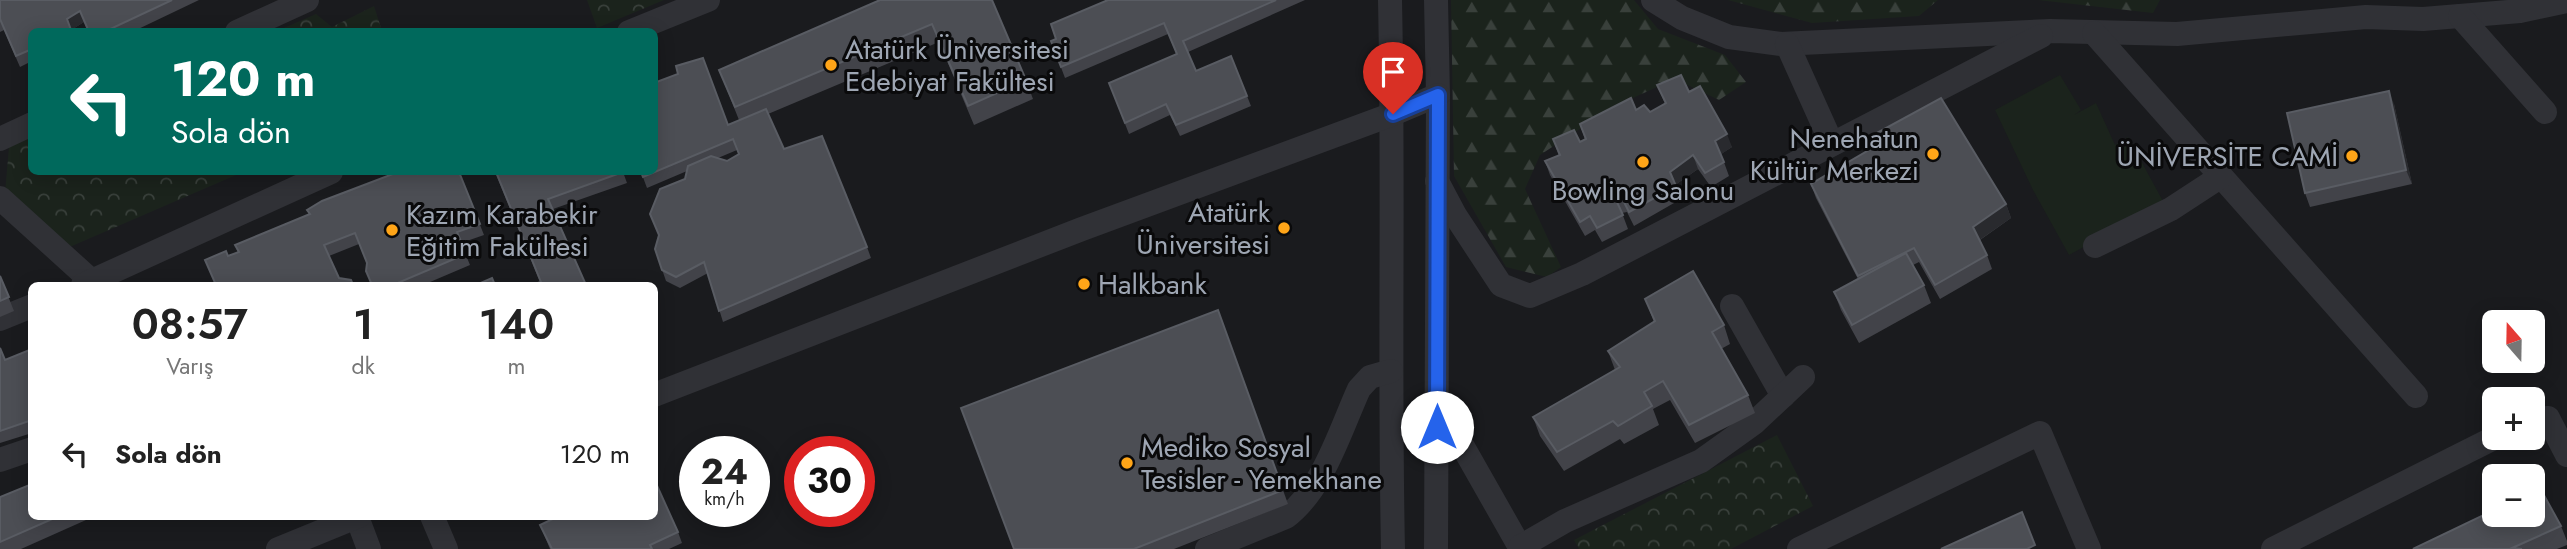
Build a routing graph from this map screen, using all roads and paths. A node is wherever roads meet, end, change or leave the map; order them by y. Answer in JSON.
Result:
{"nodes":[{"id":1,"x":307,"y":0,"type":"edge"},
{"id":2,"x":708,"y":0,"type":"edge"},
{"id":3,"x":1390,"y":0,"type":"edge"},
{"id":4,"x":1436,"y":0,"type":"edge"},
{"id":5,"x":1653,"y":0,"type":"edge"},
{"id":6,"x":2567,"y":1,"type":"edge"},
{"id":7,"x":2365,"y":9,"type":"edge"},
{"id":8,"x":2460,"y":16,"type":"junction"},
{"id":9,"x":246,"y":28,"type":"edge"},
{"id":10,"x":639,"y":28,"type":"edge"},
{"id":11,"x":2050,"y":32,"type":"junction"},
{"id":12,"x":2094,"y":33,"type":"junction"},
{"id":13,"x":1787,"y":44,"type":"junction"},
{"id":14,"x":1438,"y":95,"type":"junction"},
{"id":15,"x":2545,"y":112,"type":"dead end"},
{"id":16,"x":1393,"y":114,"type":"junction"},
{"id":17,"x":28,"y":126,"type":"edge"},
{"id":18,"x":0,"y":139,"type":"edge"},
{"id":19,"x":1832,"y":144,"type":"junction"},
{"id":20,"x":325,"y":175,"type":"edge"},
{"id":21,"x":2220,"y":177,"type":"junction"},
{"id":22,"x":1437,"y":181,"type":"junction"},
{"id":23,"x":0,"y":198,"type":"edge"},
{"id":24,"x":2095,"y":246,"type":"dead end"},
{"id":25,"x":88,"y":282,"type":"edge"},
{"id":26,"x":94,"y":282,"type":"edge"},
{"id":27,"x":1732,"y":306,"type":"dead end"},
{"id":28,"x":28,"y":308,"type":"edge"},
{"id":29,"x":0,"y":319,"type":"edge"},
{"id":30,"x":1391,"y":371,"type":"junction"},
{"id":31,"x":1803,"y":377,"type":"dead end"},
{"id":32,"x":658,"y":393,"type":"edge"},
{"id":33,"x":1783,"y":396,"type":"junction"},
{"id":34,"x":2416,"y":396,"type":"dead end"},
{"id":35,"x":1437,"y":401,"type":"junction"},
{"id":36,"x":2545,"y":418,"type":"edge"},
{"id":37,"x":2482,"y":444,"type":"edge"},
{"id":38,"x":28,"y":450,"type":"edge"},
{"id":39,"x":2567,"y":455,"type":"edge"},
{"id":40,"x":0,"y":460,"type":"edge"},
{"id":41,"x":348,"y":520,"type":"edge"},
{"id":42,"x":356,"y":520,"type":"edge"},
{"id":43,"x":434,"y":520,"type":"edge"},
{"id":44,"x":1520,"y":548,"type":"edge"},
{"id":45,"x":278,"y":549,"type":"edge"},
{"id":46,"x":369,"y":549,"type":"edge"},
{"id":47,"x":446,"y":549,"type":"edge"},
{"id":48,"x":1207,"y":549,"type":"edge"},
{"id":49,"x":1393,"y":549,"type":"edge"},
{"id":50,"x":1436,"y":549,"type":"edge"},
{"id":51,"x":1799,"y":549,"type":"edge"},
{"id":52,"x":2089,"y":549,"type":"edge"},
{"id":53,"x":2273,"y":549,"type":"edge"}],
"edges":[{"from":1,"to":9,"type":"street"},
{"from":2,"to":10,"type":"street"},
{"from":3,"to":16,"type":"street"},
{"from":4,"to":14,"type":"street"},
{"from":5,"to":13,"type":"street"},
{"from":6,"to":8,"type":"street"},
{"from":7,"to":8,"type":"street"},
{"from":7,"to":12,"type":"street"},
{"from":8,"to":15,"type":"street"},
{"from":11,"to":12,"type":"street"},
{"from":11,"to":13,"type":"street"},
{"from":11,"to":19,"type":"street"},
{"from":12,"to":21,"type":"street"},
{"from":13,"to":19,"type":"street"},
{"from":14,"to":16,"type":"street"},
{"from":14,"to":22,"type":"street"},
{"from":16,"to":30,"type":"street"},
{"from":16,"to":32,"type":"street"},
{"from":17,"to":18,"type":"street"},
{"from":19,"to":22,"type":"street"},
{"from":20,"to":26,"type":"street"},
{"from":21,"to":24,"type":"street"},
{"from":21,"to":34,"type":"street"},
{"from":22,"to":35,"type":"street"},
{"from":23,"to":25,"type":"street"},
{"from":27,"to":33,"type":"street"},
{"from":28,"to":29,"type":"street"},
{"from":30,"to":48,"type":"street"},
{"from":30,"to":49,"type":"street"},
{"from":31,"to":33,"type":"street"},
{"from":33,"to":44,"type":"street"},
{"from":35,"to":44,"type":"street"},
{"from":35,"to":50,"type":"street"},
{"from":36,"to":39,"type":"street"},
{"from":37,"to":53,"type":"street"},
{"from":38,"to":40,"type":"street"},
{"from":41,"to":45,"type":"street"},
{"from":42,"to":46,"type":"street"},
{"from":43,"to":47,"type":"street"},
{"from":51,"to":52,"type":"street"}]}
